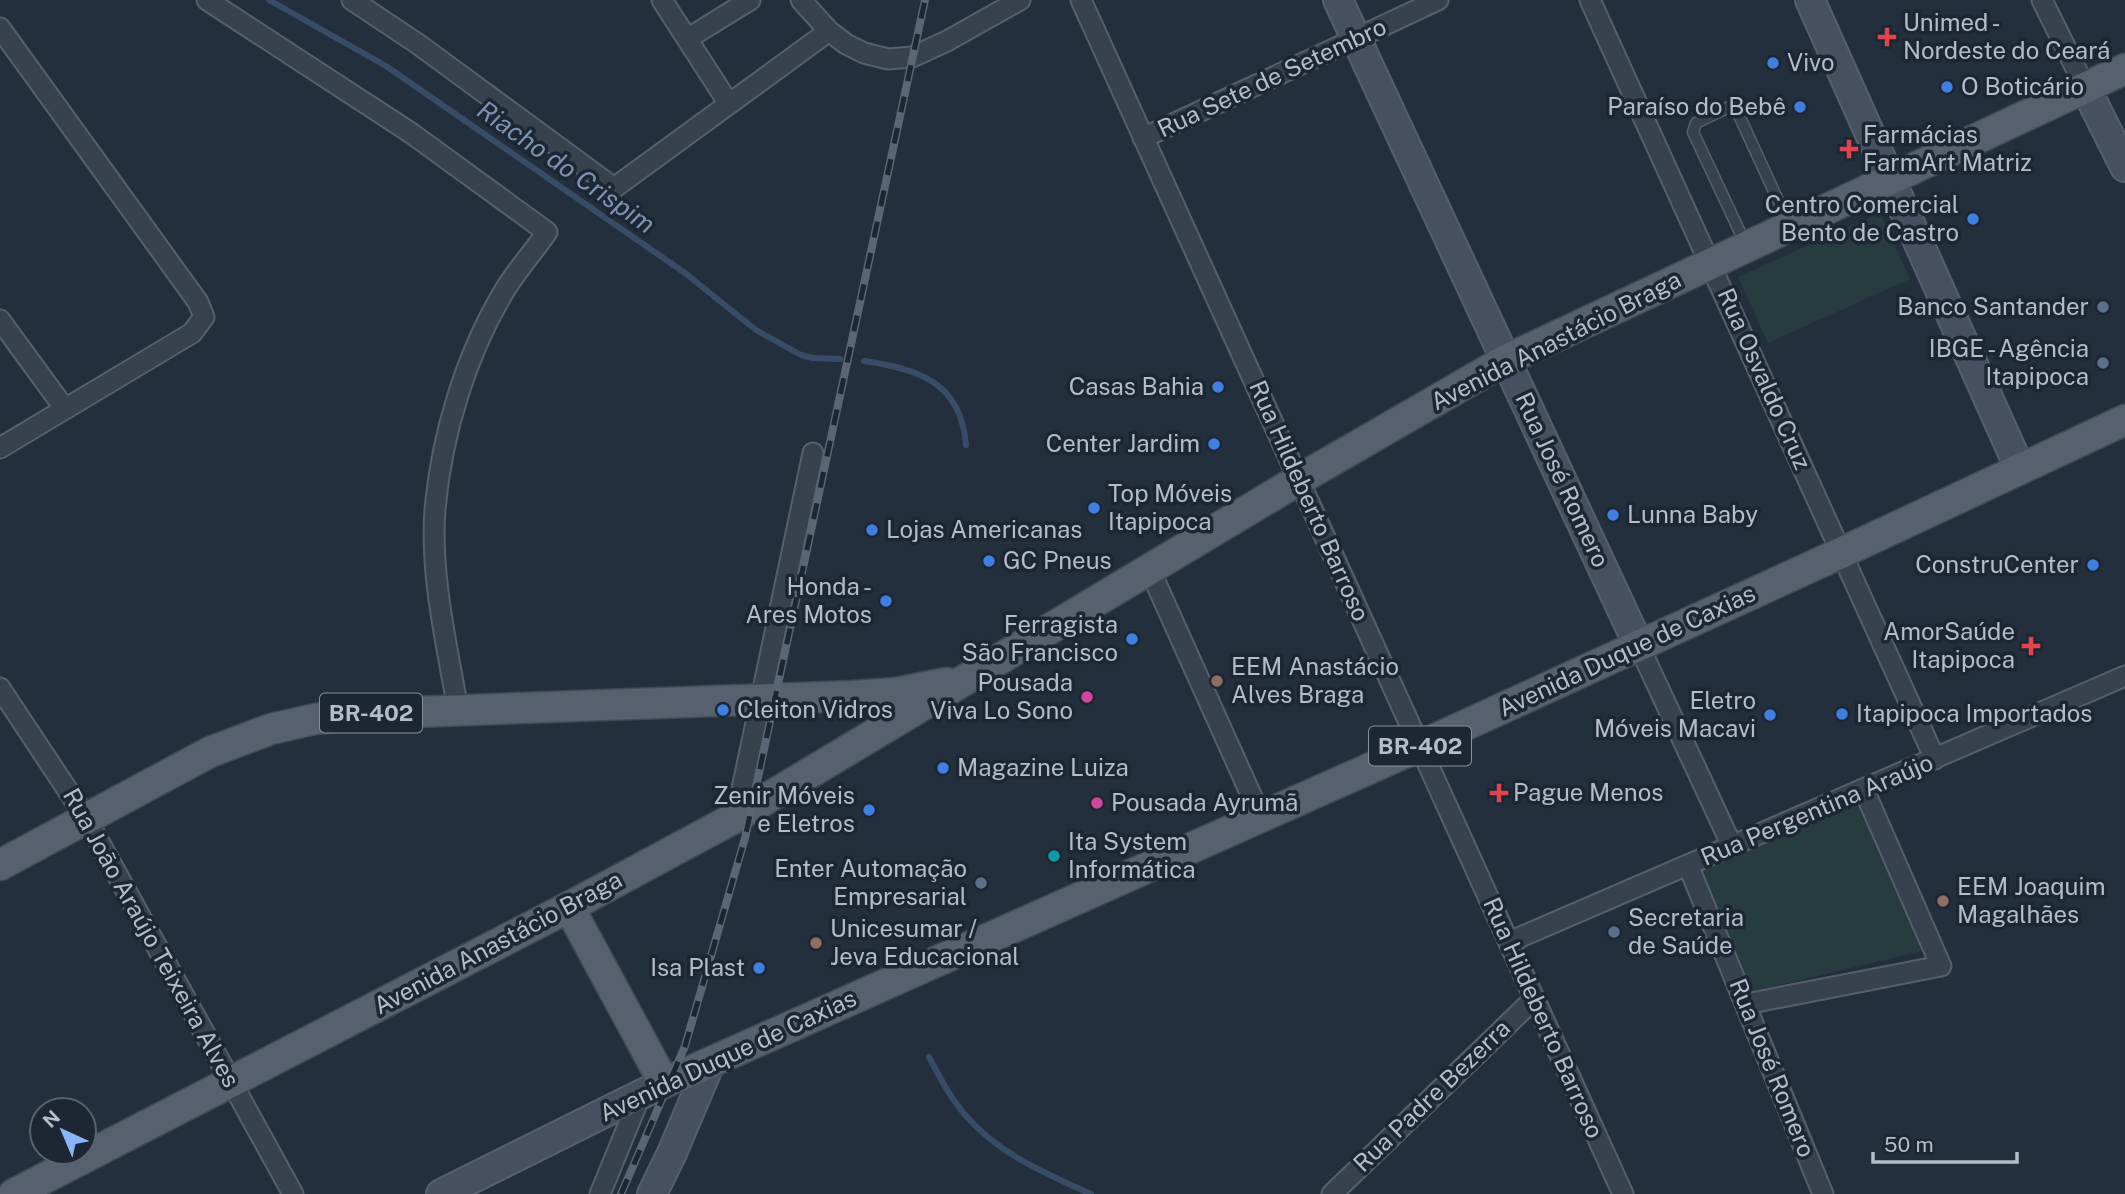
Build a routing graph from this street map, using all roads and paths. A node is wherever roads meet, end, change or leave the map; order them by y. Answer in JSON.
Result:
{"nodes":[{"id":1,"x":207,"y":0,"type":"edge"},
{"id":2,"x":352,"y":0,"type":"edge"},
{"id":3,"x":662,"y":0,"type":"edge"},
{"id":4,"x":750,"y":0,"type":"edge"},
{"id":5,"x":801,"y":0,"type":"edge"},
{"id":6,"x":1020,"y":0,"type":"edge"},
{"id":7,"x":1082,"y":0,"type":"edge"},
{"id":8,"x":1338,"y":0,"type":"edge"},
{"id":9,"x":1438,"y":0,"type":"edge"},
{"id":10,"x":1590,"y":0,"type":"edge"},
{"id":11,"x":1810,"y":0,"type":"edge"},
{"id":12,"x":2042,"y":0,"type":"edge"},
{"id":13,"x":0,"y":28,"type":"edge"},
{"id":14,"x":829,"y":31,"type":"junction"},
{"id":15,"x":1356,"y":38,"type":"junction"},
{"id":16,"x":687,"y":39,"type":"junction"},
{"id":17,"x":2125,"y":69,"type":"edge"},
{"id":18,"x":2085,"y":87,"type":"junction"},
{"id":19,"x":729,"y":104,"type":"junction"},
{"id":20,"x":1143,"y":138,"type":"junction"},
{"id":21,"x":2125,"y":167,"type":"edge"},
{"id":22,"x":1889,"y":179,"type":"junction"},
{"id":23,"x":1790,"y":226,"type":"junction"},
{"id":24,"x":1747,"y":247,"type":"junction"},
{"id":25,"x":1711,"y":264,"type":"junction"},
{"id":26,"x":0,"y":320,"type":"edge"},
{"id":27,"x":1506,"y":360,"type":"junction"},
{"id":28,"x":65,"y":409,"type":"junction"},
{"id":29,"x":2125,"y":420,"type":"edge"},
{"id":30,"x":0,"y":448,"type":"edge"},
{"id":31,"x":813,"y":453,"type":"dead end"},
{"id":32,"x":2020,"y":469,"type":"junction"},
{"id":33,"x":1300,"y":479,"type":"junction"},
{"id":34,"x":1843,"y":552,"type":"junction"},
{"id":35,"x":1149,"y":568,"type":"junction"},
{"id":36,"x":1639,"y":646,"type":"junction"},
{"id":37,"x":973,"y":676,"type":"junction"},
{"id":38,"x":2125,"y":676,"type":"edge"},
{"id":39,"x":0,"y":688,"type":"edge"},
{"id":40,"x":768,"y":700,"type":"junction"},
{"id":41,"x":458,"y":710,"type":"junction"},
{"id":42,"x":1420,"y":746,"type":"junction"},
{"id":43,"x":1935,"y":759,"type":"junction"},
{"id":44,"x":1864,"y":790,"type":"junction"},
{"id":45,"x":86,"y":817,"type":"junction"},
{"id":46,"x":736,"y":817,"type":"junction"},
{"id":47,"x":1261,"y":817,"type":"junction"},
{"id":48,"x":1732,"y":846,"type":"junction"},
{"id":49,"x":0,"y":865,"type":"edge"},
{"id":50,"x":1688,"y":865,"type":"junction"},
{"id":51,"x":569,"y":908,"type":"junction"},
{"id":52,"x":1508,"y":942,"type":"junction"},
{"id":53,"x":1534,"y":999,"type":"junction"},
{"id":54,"x":1746,"y":1004,"type":"junction"},
{"id":55,"x":710,"y":1063,"type":"junction"},
{"id":56,"x":232,"y":1082,"type":"junction"},
{"id":57,"x":652,"y":1089,"type":"junction"},
{"id":58,"x":14,"y":1194,"type":"edge"},
{"id":59,"x":293,"y":1194,"type":"edge"},
{"id":60,"x":441,"y":1194,"type":"edge"},
{"id":61,"x":600,"y":1194,"type":"edge"},
{"id":62,"x":652,"y":1194,"type":"edge"},
{"id":63,"x":1332,"y":1194,"type":"edge"},
{"id":64,"x":1623,"y":1194,"type":"edge"},
{"id":65,"x":1823,"y":1194,"type":"edge"}],
"edges":[{"from":1,"to":41,"type":"street"},
{"from":2,"to":19,"type":"street"},
{"from":3,"to":16,"type":"street"},
{"from":4,"to":16,"type":"street"},
{"from":5,"to":14,"type":"street"},
{"from":6,"to":14,"type":"street"},
{"from":7,"to":20,"type":"street","name":"Rua Hildeberto Barroso"},
{"from":8,"to":15,"type":"street","name":"Rua José Romero"},
{"from":9,"to":15,"type":"street","name":"Rua Sete de Setembro"},
{"from":10,"to":25,"type":"street","name":"Rua Osvaldo Cruz"},
{"from":11,"to":22,"type":"street"},
{"from":12,"to":18,"type":"street"},
{"from":13,"to":28,"type":"street"},
{"from":14,"to":19,"type":"street"},
{"from":15,"to":20,"type":"street","name":"Rua Sete de Setembro"},
{"from":15,"to":27,"type":"street","name":"Rua José Romero"},
{"from":16,"to":19,"type":"street"},
{"from":17,"to":18,"type":"main road","name":"Avenida Anastácio Braga","number":"BR-402"},
{"from":18,"to":21,"type":"street"},
{"from":18,"to":22,"type":"main road","name":"Avenida Anastácio Braga","number":"BR-402"},
{"from":20,"to":33,"type":"street","name":"Rua Hildeberto Barroso"},
{"from":22,"to":23,"type":"main road","name":"Avenida Anastácio Braga","number":"BR-402"},
{"from":22,"to":32,"type":"street"},
{"from":23,"to":24,"type":"main road","name":"Avenida Anastácio Braga","number":"BR-402"},
{"from":23,"to":24,"type":"lane"},
{"from":24,"to":25,"type":"main road","name":"Avenida Anastácio Braga","number":"BR-402"},
{"from":25,"to":27,"type":"main road","name":"Avenida Anastácio Braga","number":"BR-402"},
{"from":25,"to":34,"type":"street","name":"Rua Osvaldo Cruz"},
{"from":26,"to":28,"type":"street"},
{"from":27,"to":33,"type":"main road","name":"Avenida Anastácio Braga","number":"BR-402"},
{"from":27,"to":36,"type":"street","name":"Rua José Romero"},
{"from":28,"to":30,"type":"street"},
{"from":29,"to":32,"type":"main road","name":"Avenida Duque de Caxias","number":"BR-402"},
{"from":31,"to":40,"type":"street"},
{"from":32,"to":34,"type":"main road","name":"Avenida Duque de Caxias","number":"BR-402"},
{"from":33,"to":35,"type":"main road","name":"Avenida Anastácio Braga","number":"BR-402"},
{"from":33,"to":42,"type":"street","name":"Rua Hildeberto Barroso"},
{"from":34,"to":36,"type":"main road","name":"Avenida Duque de Caxias","number":"BR-402"},
{"from":34,"to":43,"type":"street","name":"Rua Osvaldo Cruz"},
{"from":35,"to":37,"type":"main road","name":"Avenida Anastácio Braga","number":"BR-402"},
{"from":35,"to":47,"type":"street"},
{"from":36,"to":42,"type":"main road","name":"Avenida Duque de Caxias","number":"BR-402"},
{"from":36,"to":48,"type":"street","name":"Rua José Romero"},
{"from":37,"to":40,"type":"main road","name":"Avenida Anastácio Braga","number":"BR-402"},
{"from":37,"to":46,"type":"main road","name":"Avenida Anastácio Braga"},
{"from":38,"to":43,"type":"street","name":"Rua Pergentina Araújo"},
{"from":39,"to":45,"type":"street","name":"Rua João Araújo Teixeira Alves"},
{"from":40,"to":41,"type":"main road","number":"BR-402"},
{"from":40,"to":46,"type":"street"},
{"from":41,"to":45,"type":"main road","number":"BR-402"},
{"from":42,"to":47,"type":"main road","name":"Avenida Duque de Caxias","number":"BR-402"},
{"from":42,"to":52,"type":"street","name":"Rua Hildeberto Barroso"},
{"from":43,"to":44,"type":"street","name":"Rua Pergentina Araújo"},
{"from":44,"to":48,"type":"street","name":"Rua Pergentina Araújo"},
{"from":44,"to":54,"type":"street"},
{"from":45,"to":49,"type":"main road","number":"BR-402"},
{"from":45,"to":56,"type":"street","name":"Rua João Araújo Teixeira Alves"},
{"from":46,"to":51,"type":"main road","name":"Avenida Anastácio Braga"},
{"from":47,"to":55,"type":"main road","name":"Avenida Duque de Caxias","number":"BR-402"},
{"from":48,"to":50,"type":"street","name":"Rua Pergentina Araújo"},
{"from":50,"to":52,"type":"street","name":"Rua Pergentina Araújo"},
{"from":50,"to":54,"type":"street","name":"Rua José Romero"},
{"from":51,"to":56,"type":"main road","name":"Avenida Anastácio Braga"},
{"from":51,"to":57,"type":"main road"},
{"from":52,"to":53,"type":"street","name":"Rua Hildeberto Barroso"},
{"from":53,"to":63,"type":"street","name":"Rua Padre Bezerra"},
{"from":53,"to":64,"type":"street","name":"Rua Hildeberto Barroso"},
{"from":54,"to":65,"type":"street","name":"Rua José Romero"},
{"from":55,"to":57,"type":"main road","name":"Avenida Duque de Caxias","number":"BR-402"},
{"from":55,"to":62,"type":"street"},
{"from":56,"to":58,"type":"main road","name":"Avenida Anastácio Braga"},
{"from":56,"to":59,"type":"street","name":"Rua João Araújo Teixeira Alves"},
{"from":57,"to":60,"type":"street","name":"Avenida Duque de Caxias"},
{"from":57,"to":61,"type":"street"}]}
